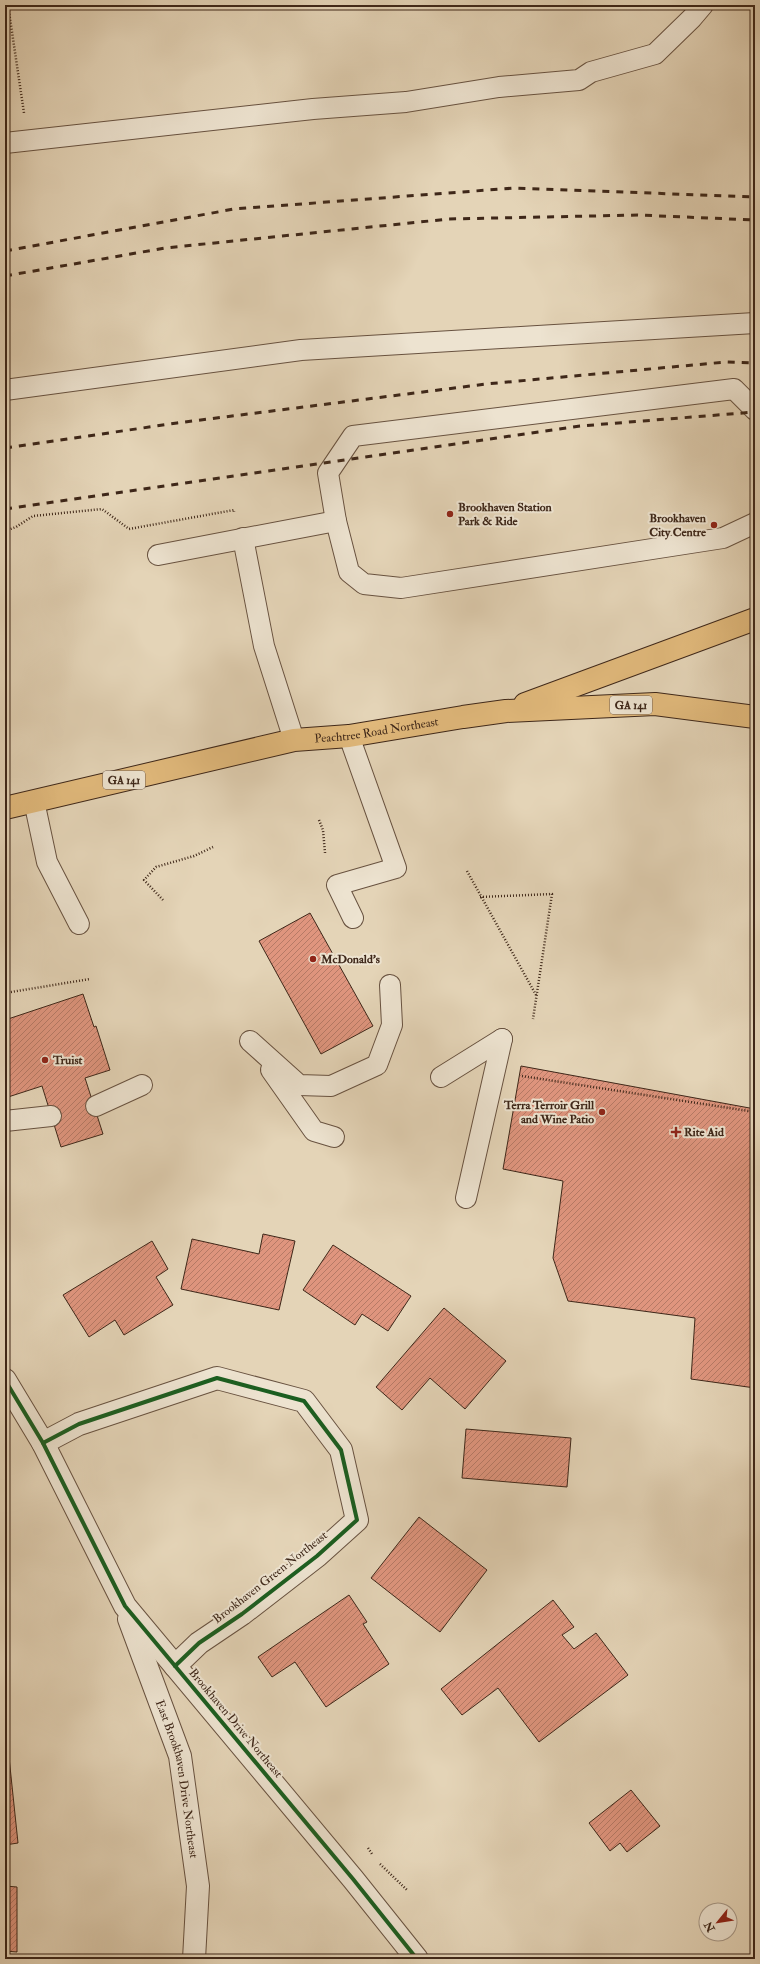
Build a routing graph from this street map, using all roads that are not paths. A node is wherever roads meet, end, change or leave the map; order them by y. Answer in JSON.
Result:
{"nodes":[{"id":1,"x":703,"y":5,"type":"edge"},
{"id":2,"x":5,"y":143,"type":"edge"},
{"id":3,"x":755,"y":323,"type":"edge"},
{"id":4,"x":5,"y":390,"type":"edge"},
{"id":5,"x":755,"y":410,"type":"edge"},
{"id":6,"x":336,"y":521,"type":"junction"},
{"id":7,"x":755,"y":523,"type":"edge"},
{"id":8,"x":243,"y":538,"type":"junction"},
{"id":9,"x":158,"y":555,"type":"dead end"},
{"id":10,"x":755,"y":619,"type":"edge"},
{"id":11,"x":506,"y":712,"type":"junction"},
{"id":12,"x":755,"y":717,"type":"edge"},
{"id":13,"x":349,"y":736,"type":"junction"},
{"id":14,"x":294,"y":740,"type":"junction"},
{"id":15,"x":34,"y":801,"type":"junction"},
{"id":16,"x":5,"y":808,"type":"edge"},
{"id":17,"x":353,"y":918,"type":"dead end"},
{"id":18,"x":79,"y":924,"type":"dead end"},
{"id":19,"x":390,"y":985,"type":"dead end"},
{"id":20,"x":441,"y":1077,"type":"dead end"},
{"id":21,"x":142,"y":1085,"type":"dead end"},
{"id":22,"x":96,"y":1106,"type":"dead end"},
{"id":23,"x":51,"y":1116,"type":"dead end"},
{"id":24,"x":5,"y":1121,"type":"edge"},
{"id":25,"x":334,"y":1137,"type":"dead end"},
{"id":26,"x":466,"y":1198,"type":"dead end"},
{"id":27,"x":5,"y":1380,"type":"edge"},
{"id":28,"x":43,"y":1443,"type":"junction"},
{"id":29,"x":125,"y":1606,"type":"junction"},
{"id":30,"x":175,"y":1666,"type":"junction"},
{"id":31,"x":194,"y":1959,"type":"edge"},
{"id":32,"x":417,"y":1959,"type":"edge"}],
"edges":[{"from":1,"to":2,"type":"lane"},
{"from":3,"to":4,"type":"lane"},
{"from":5,"to":6,"type":"lane"},
{"from":6,"to":7,"type":"lane"},
{"from":6,"to":8,"type":"lane"},
{"from":8,"to":9,"type":"lane"},
{"from":8,"to":14,"type":"lane"},
{"from":10,"to":11,"type":"highway"},
{"from":11,"to":12,"type":"highway","name":"Peachtree Road Northeast","number":"GA 141"},
{"from":11,"to":13,"type":"highway","name":"Peachtree Road Northeast","number":"GA 141"},
{"from":13,"to":14,"type":"highway","name":"Peachtree Road Northeast","number":"GA 141"},
{"from":13,"to":17,"type":"lane"},
{"from":14,"to":15,"type":"highway","name":"Peachtree Road Northeast","number":"GA 141"},
{"from":15,"to":16,"type":"highway","name":"Peachtree Road Northeast","number":"GA 141"},
{"from":15,"to":18,"type":"lane"},
{"from":19,"to":25,"type":"lane"},
{"from":20,"to":26,"type":"lane"},
{"from":21,"to":22,"type":"lane"},
{"from":23,"to":24,"type":"lane"},
{"from":27,"to":28,"type":"street","name":"Brookhaven Drive Northeast"},
{"from":28,"to":29,"type":"street","name":"Brookhaven Drive Northeast"},
{"from":28,"to":30,"type":"street","name":"Brookhaven Green Northeast"},
{"from":29,"to":30,"type":"street","name":"Brookhaven Drive Northeast"},
{"from":29,"to":31,"type":"street","name":"East Brookhaven Drive Northeast"},
{"from":30,"to":32,"type":"street","name":"Brookhaven Drive Northeast"}]}
